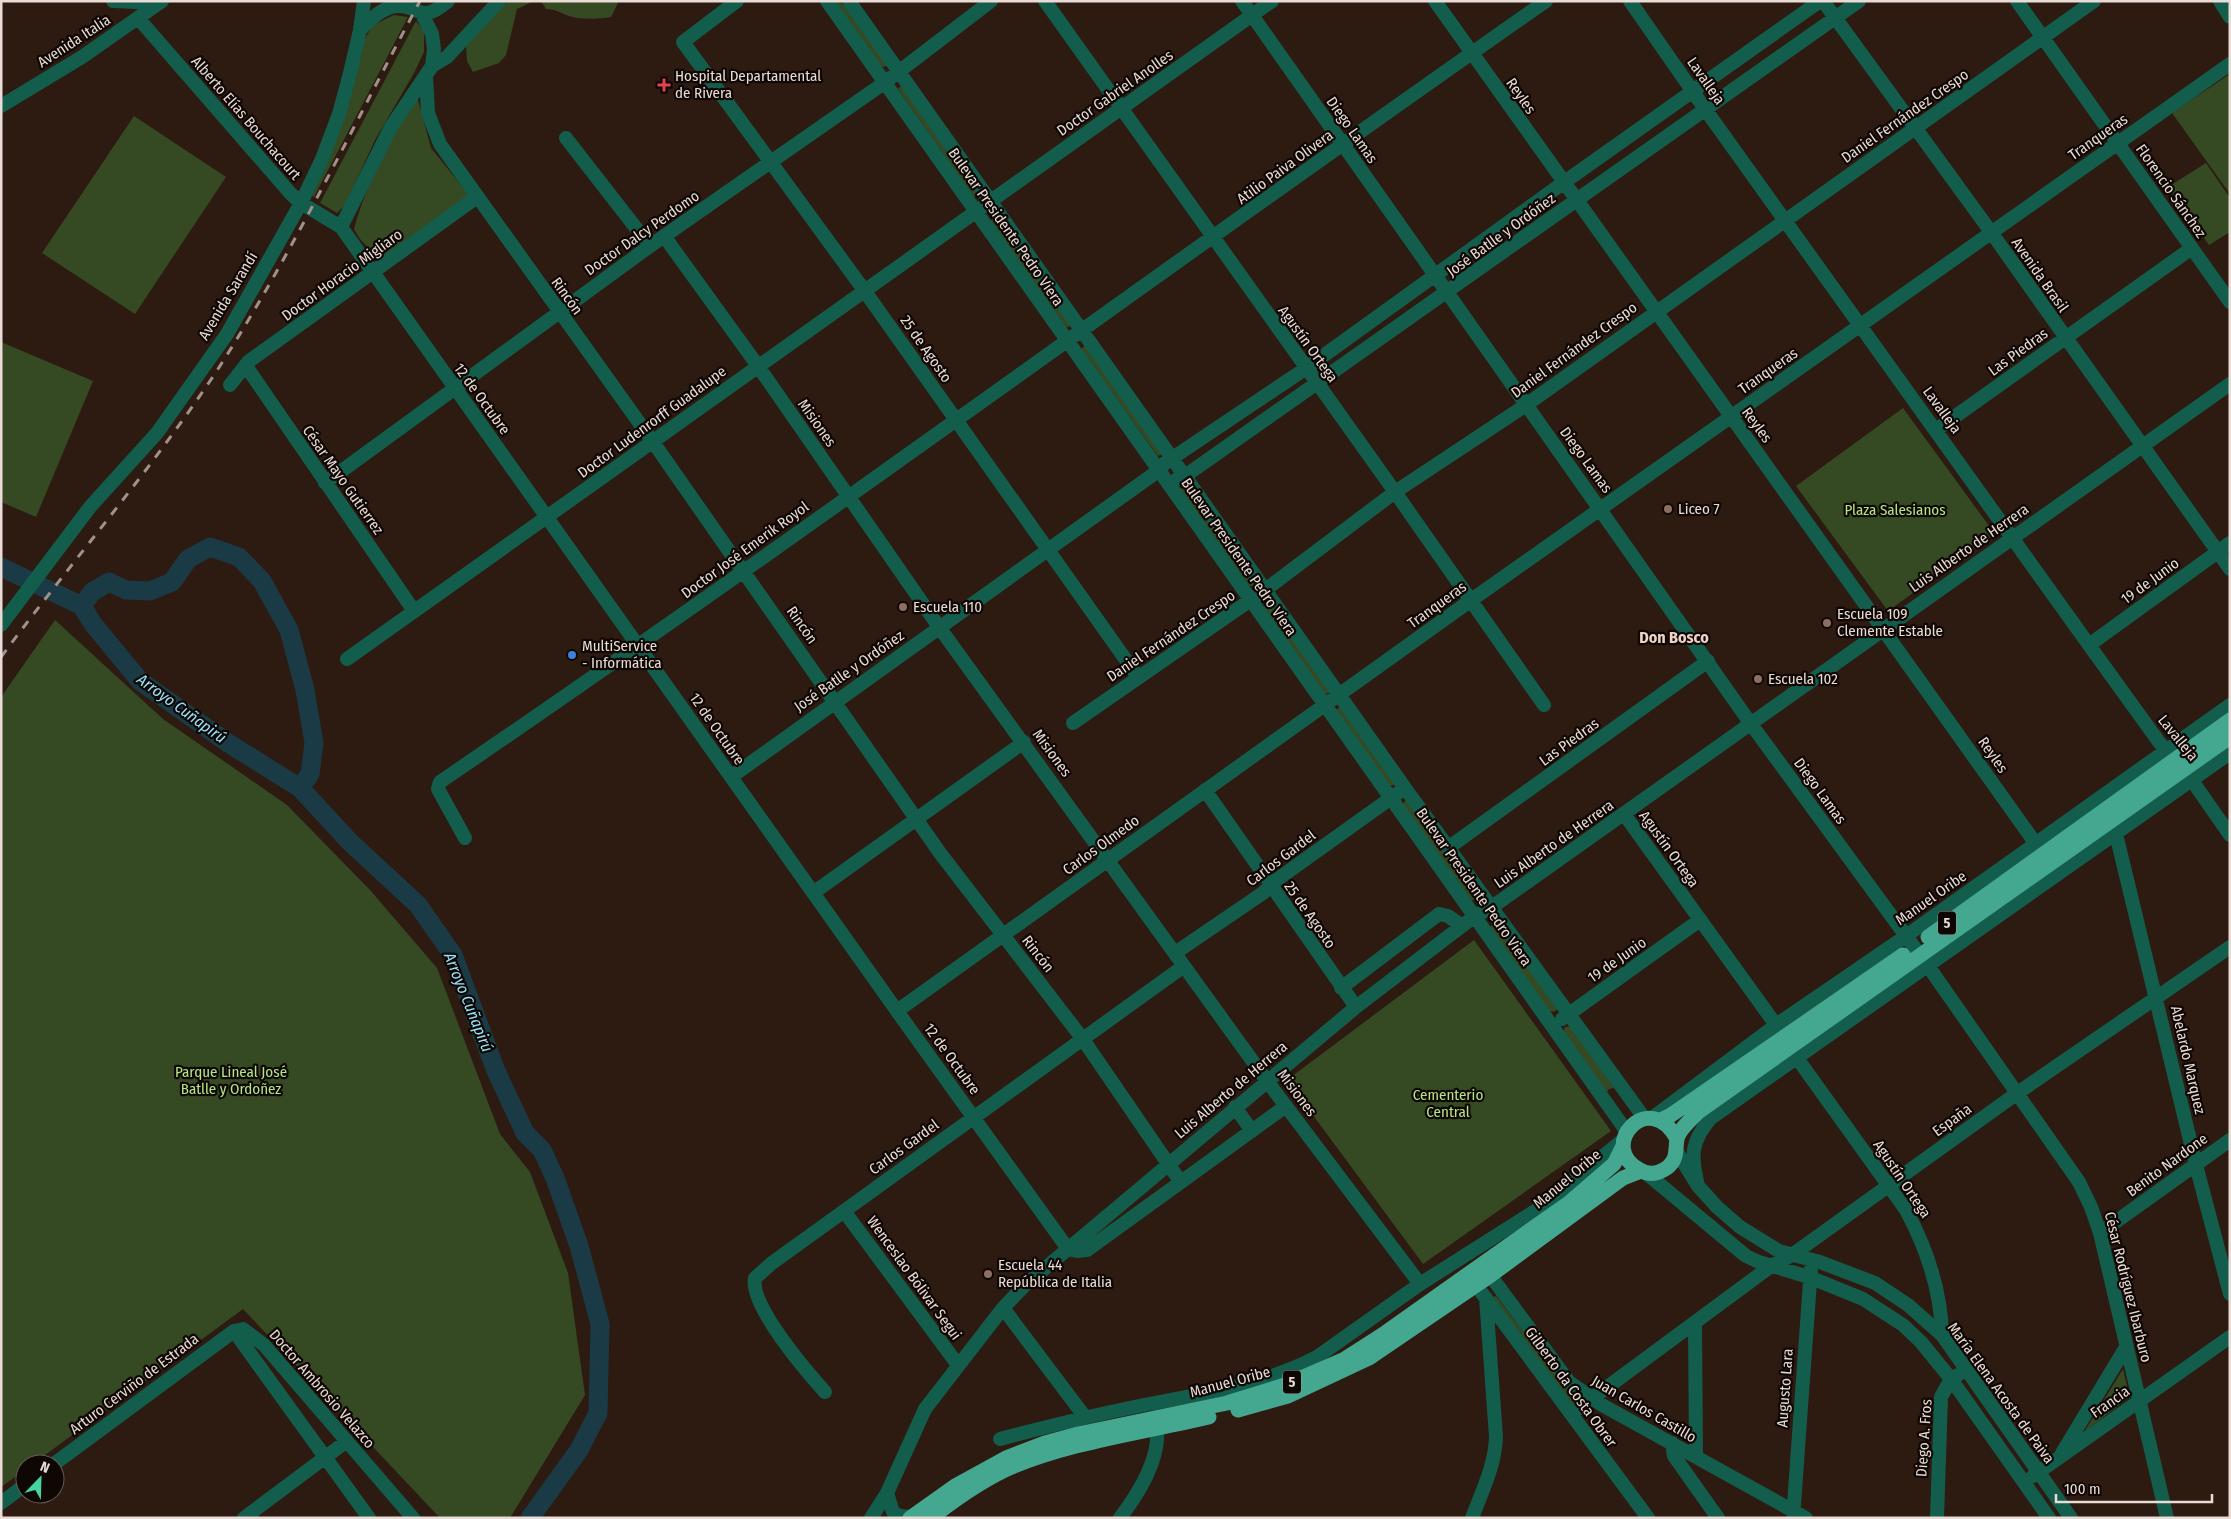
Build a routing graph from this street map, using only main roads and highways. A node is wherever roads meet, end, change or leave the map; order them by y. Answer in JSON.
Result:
{"nodes":[{"id":1,"x":2229,"y":728,"type":"edge"},
{"id":2,"x":1917,"y":951,"type":"junction"},
{"id":3,"x":1652,"y":1119,"type":"junction"},
{"id":4,"x":1624,"y":1139,"type":"junction"},
{"id":5,"x":1677,"y":1146,"type":"junction"},
{"id":6,"x":1644,"y":1172,"type":"junction"},
{"id":7,"x":1487,"y":1270,"type":"junction"},
{"id":8,"x":1477,"y":1286,"type":"junction"},
{"id":9,"x":910,"y":1518,"type":"edge"},
{"id":10,"x":932,"y":1518,"type":"edge"}],
"edges":[{"from":1,"to":2,"type":"highway","name":"Manuel Oribe","number":"5"},
{"from":2,"to":3,"type":"highway","name":"Manuel Oribe","number":"5"},
{"from":2,"to":5,"type":"highway","name":"Manuel Oribe","number":"5"},
{"from":3,"to":4,"type":"highway","name":"Manuel Oribe"},
{"from":3,"to":5,"type":"highway"},
{"from":4,"to":6,"type":"highway","name":"Manuel Oribe"},
{"from":4,"to":7,"type":"highway","name":"Manuel Oribe","number":"5"},
{"from":5,"to":6,"type":"highway","name":"Manuel Oribe"},
{"from":6,"to":7,"type":"highway","name":"Manuel Oribe","number":"5"},
{"from":7,"to":8,"type":"highway","name":"Manuel Oribe","number":"5"},
{"from":8,"to":9,"type":"highway","name":"Manuel Oribe","number":"5"},
{"from":8,"to":10,"type":"highway","name":"Manuel Oribe","number":"5"}]}
